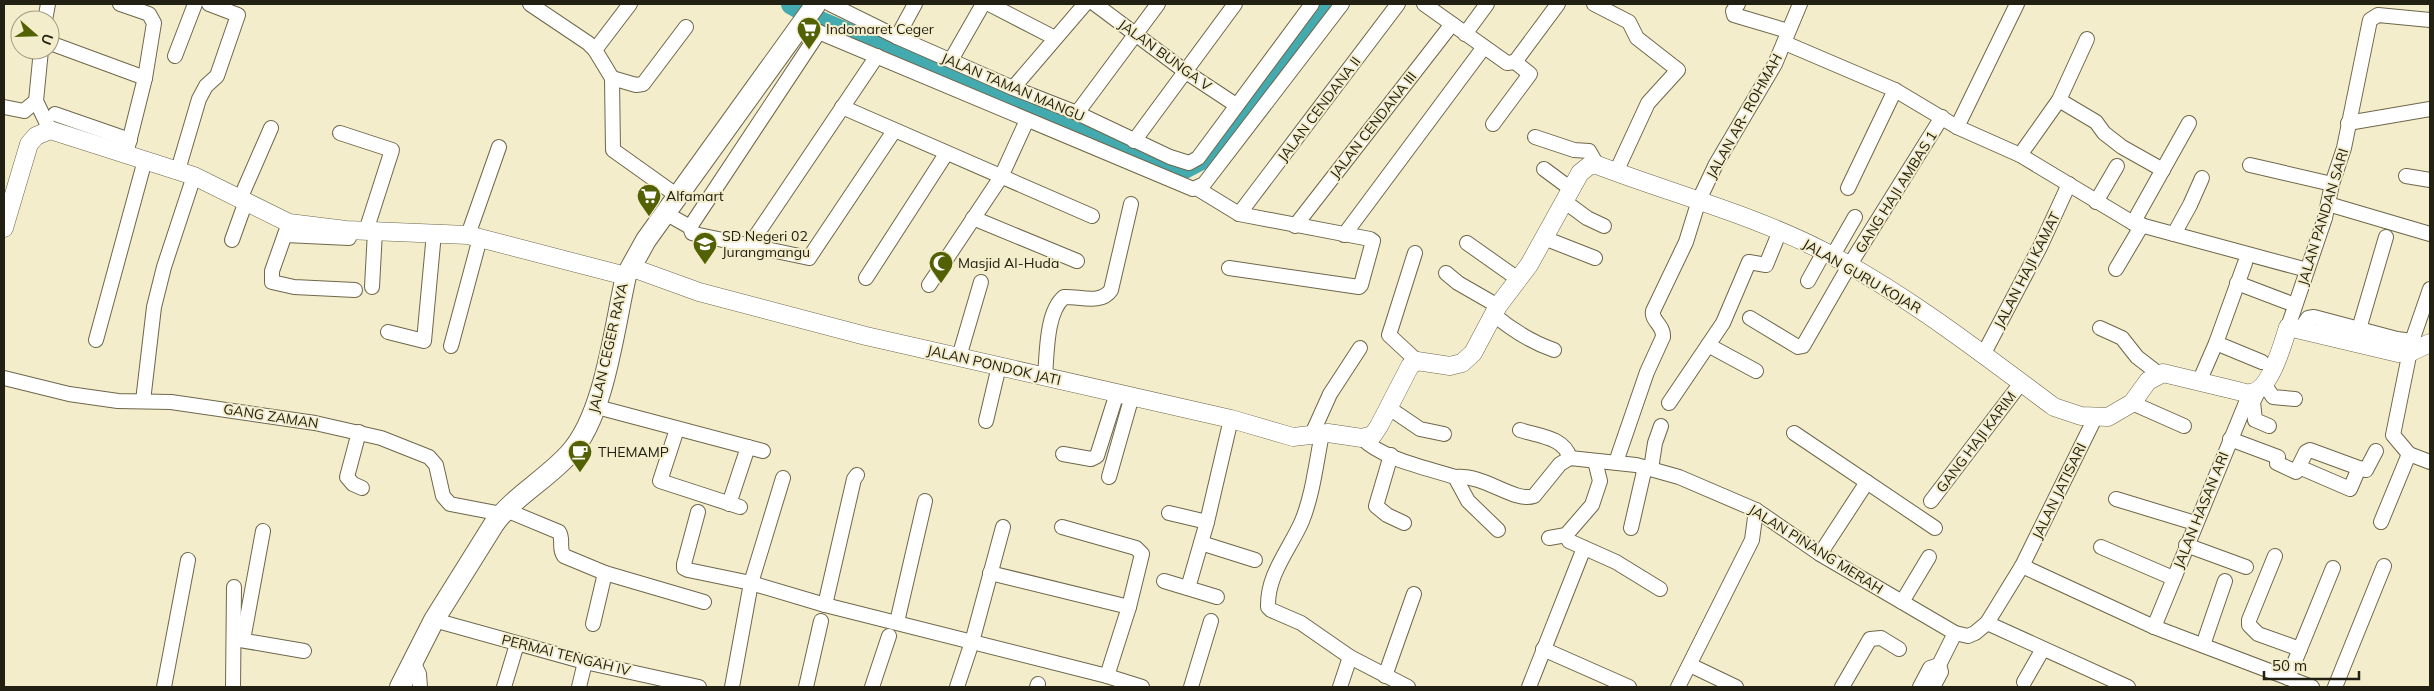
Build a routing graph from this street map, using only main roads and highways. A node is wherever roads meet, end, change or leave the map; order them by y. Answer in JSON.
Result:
{"nodes":[{"id":1,"x":816,"y":4,"type":"edge"},
{"id":2,"x":400,"y":687,"type":"edge"}],
"edges":[{"from":1,"to":2,"type":"main road","name":"JALAN CEGER RAYA"}]}
